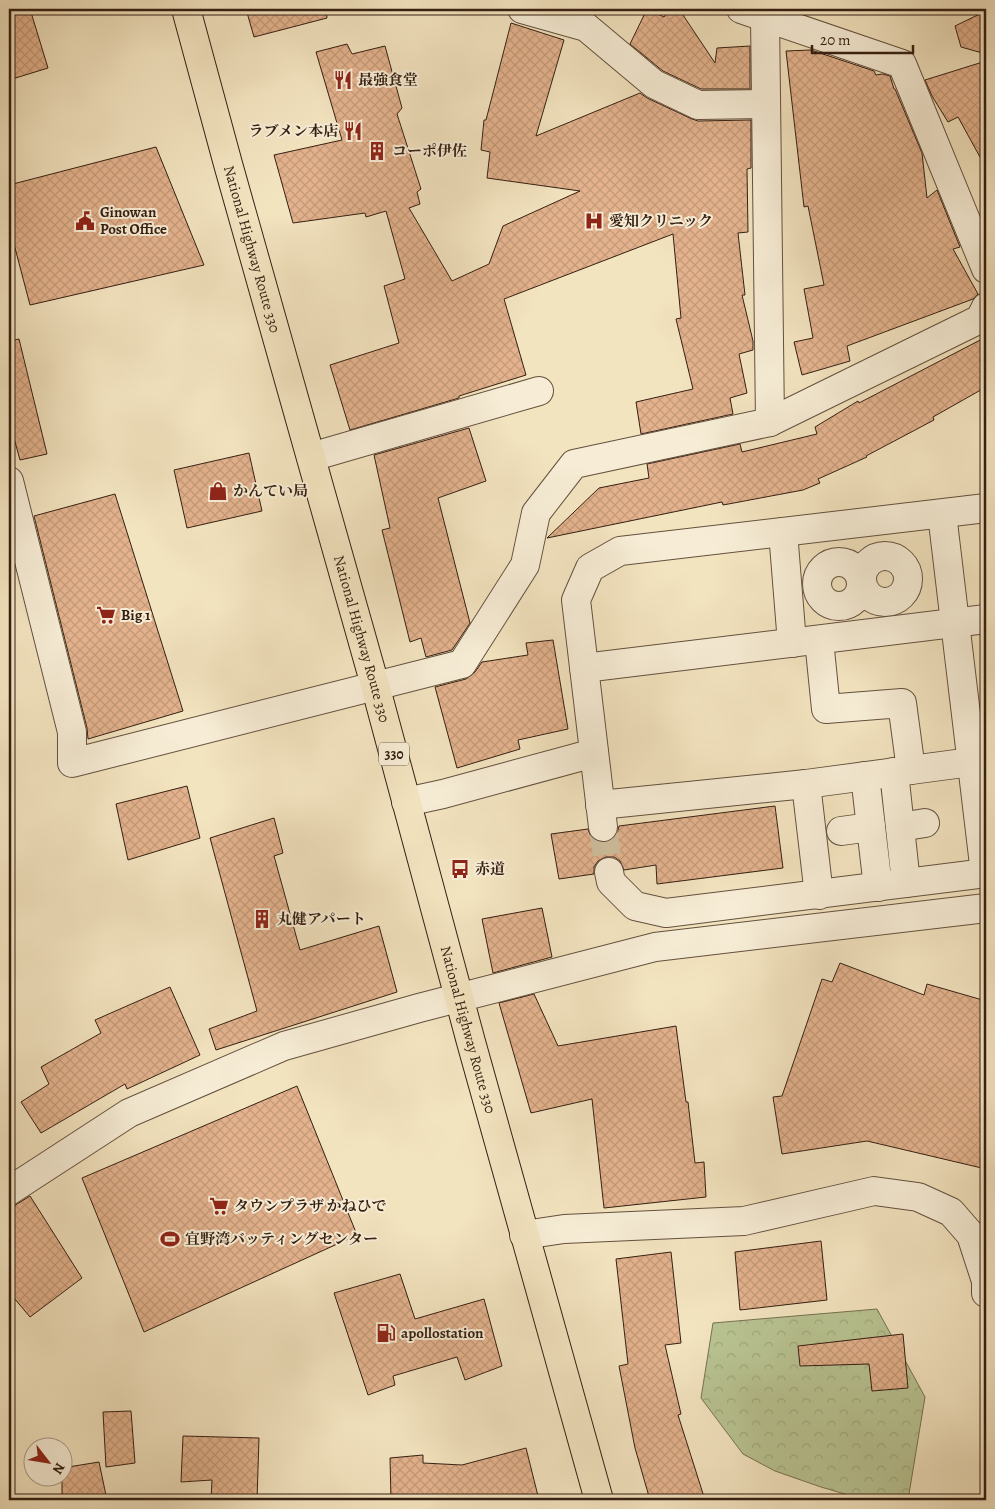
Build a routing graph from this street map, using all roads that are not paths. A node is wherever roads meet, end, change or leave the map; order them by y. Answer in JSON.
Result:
{"nodes":[{"id":1,"x":186,"y":9,"type":"edge"},
{"id":2,"x":522,"y":9,"type":"edge"},
{"id":3,"x":753,"y":13,"type":"edge"},
{"id":4,"x":766,"y":104,"type":"junction"},
{"id":5,"x":986,"y":269,"type":"edge"},
{"id":6,"x":986,"y":307,"type":"edge"},
{"id":7,"x":539,"y":391,"type":"dead end"},
{"id":8,"x":770,"y":422,"type":"junction"},
{"id":9,"x":311,"y":456,"type":"junction"},
{"id":10,"x":9,"y":481,"type":"edge"},
{"id":11,"x":986,"y":508,"type":"edge"},
{"id":12,"x":942,"y":514,"type":"junction"},
{"id":13,"x":782,"y":532,"type":"junction"},
{"id":14,"x":948,"y":574,"type":"junction"},
{"id":15,"x":788,"y":590,"type":"junction"},
{"id":16,"x":986,"y":619,"type":"edge"},
{"id":17,"x":954,"y":623,"type":"junction"},
{"id":18,"x":819,"y":640,"type":"junction"},
{"id":19,"x":792,"y":643,"type":"junction"},
{"id":20,"x":584,"y":668,"type":"junction"},
{"id":21,"x":375,"y":685,"type":"junction"},
{"id":22,"x":594,"y":753,"type":"junction"},
{"id":23,"x":978,"y":762,"type":"edge"},
{"id":24,"x":903,"y":771,"type":"junction"},
{"id":25,"x":865,"y":776,"type":"junction"},
{"id":26,"x":806,"y":784,"type":"junction"},
{"id":27,"x":406,"y":802,"type":"junction"},
{"id":28,"x":871,"y":827,"type":"junction"},
{"id":29,"x":841,"y":831,"type":"dead end"},
{"id":30,"x":608,"y":872,"type":"tunnel mouth"},
{"id":31,"x":986,"y":873,"type":"edge"},
{"id":32,"x":906,"y":883,"type":"junction"},
{"id":33,"x":878,"y":887,"type":"junction"},
{"id":34,"x":819,"y":894,"type":"junction"},
{"id":35,"x":986,"y":908,"type":"edge"},
{"id":36,"x":459,"y":998,"type":"junction"},
{"id":37,"x":9,"y":1192,"type":"edge"},
{"id":38,"x":524,"y":1235,"type":"junction"},
{"id":39,"x":986,"y":1293,"type":"edge"},
{"id":40,"x":599,"y":1500,"type":"edge"}],
"edges":[{"from":1,"to":9,"type":"highway","name":"National Highway Route 330","number":"330"},
{"from":2,"to":4,"type":"street"},
{"from":3,"to":4,"type":"street"},
{"from":3,"to":5,"type":"street"},
{"from":4,"to":8,"type":"street"},
{"from":6,"to":8,"type":"street"},
{"from":7,"to":9,"type":"street"},
{"from":8,"to":21,"type":"street"},
{"from":9,"to":21,"type":"highway","name":"National Highway Route 330","number":"330"},
{"from":10,"to":21,"type":"street"},
{"from":11,"to":12,"type":"street"},
{"from":12,"to":13,"type":"street"},
{"from":12,"to":14,"type":"street"},
{"from":13,"to":15,"type":"street"},
{"from":13,"to":20,"type":"street"},
{"from":14,"to":15,"type":"street"},
{"from":14,"to":17,"type":"street"},
{"from":15,"to":19,"type":"street"},
{"from":16,"to":17,"type":"street"},
{"from":17,"to":18,"type":"street"},
{"from":17,"to":23,"type":"street"},
{"from":18,"to":19,"type":"street"},
{"from":18,"to":24,"type":"street"},
{"from":19,"to":20,"type":"street"},
{"from":20,"to":22,"type":"street"},
{"from":21,"to":27,"type":"highway","name":"National Highway Route 330","number":"330"},
{"from":22,"to":26,"type":"street"},
{"from":22,"to":27,"type":"street"},
{"from":23,"to":24,"type":"street"},
{"from":23,"to":31,"type":"street"},
{"from":24,"to":25,"type":"street"},
{"from":24,"to":32,"type":"street"},
{"from":25,"to":26,"type":"street"},
{"from":25,"to":28,"type":"street"},
{"from":26,"to":34,"type":"street"},
{"from":27,"to":36,"type":"highway","name":"National Highway Route 330","number":"330"},
{"from":28,"to":29,"type":"street"},
{"from":28,"to":33,"type":"street"},
{"from":30,"to":34,"type":"street"},
{"from":31,"to":32,"type":"street"},
{"from":32,"to":33,"type":"street"},
{"from":33,"to":34,"type":"street"},
{"from":35,"to":36,"type":"street"},
{"from":36,"to":37,"type":"street"},
{"from":36,"to":38,"type":"highway","name":"National Highway Route 330","number":"330"},
{"from":38,"to":39,"type":"street"},
{"from":38,"to":40,"type":"highway","name":"National Highway Route 330","number":"330"}]}
